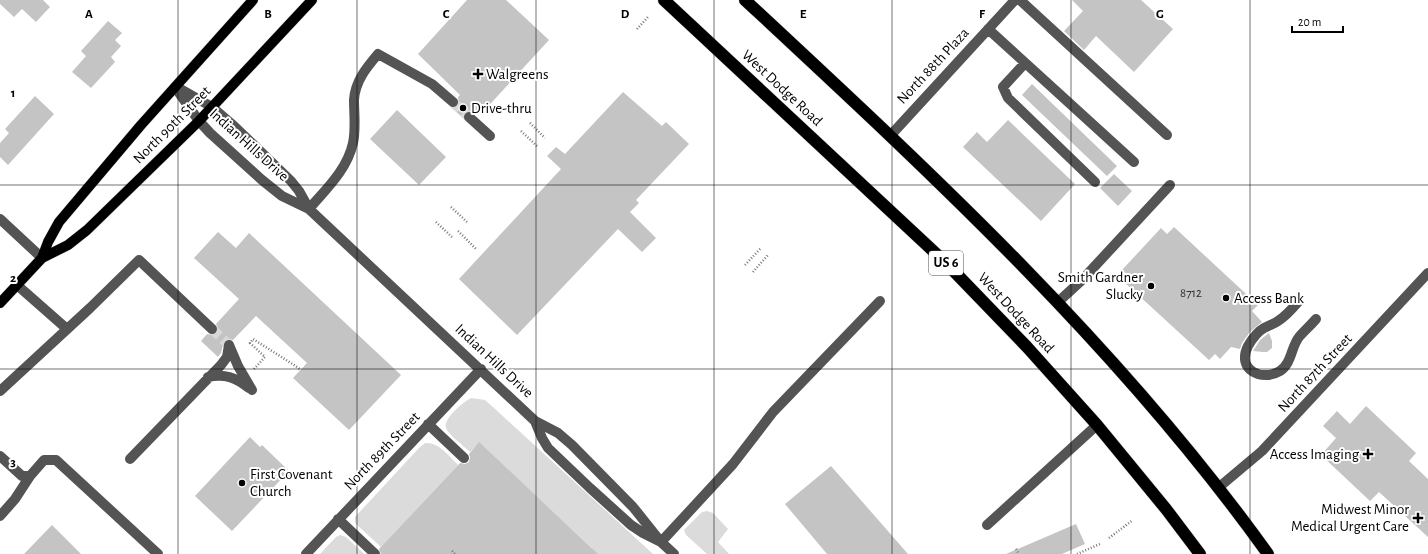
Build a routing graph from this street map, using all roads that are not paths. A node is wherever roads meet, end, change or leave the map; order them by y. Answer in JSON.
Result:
{"nodes":[{"id":1,"x":253,"y":0,"type":"edge"},
{"id":2,"x":312,"y":0,"type":"edge"},
{"id":3,"x":664,"y":0,"type":"edge"},
{"id":4,"x":745,"y":0,"type":"edge"},
{"id":5,"x":1015,"y":0,"type":"edge"},
{"id":6,"x":1020,"y":0,"type":"edge"},
{"id":7,"x":988,"y":29,"type":"junction"},
{"id":8,"x":1025,"y":63,"type":"junction"},
{"id":9,"x":175,"y":86,"type":"junction"},
{"id":10,"x":453,"y":102,"type":"tunnel mouth"},
{"id":11,"x":212,"y":107,"type":"junction"},
{"id":12,"x":469,"y":117,"type":"tunnel mouth"},
{"id":13,"x":199,"y":120,"type":"junction"},
{"id":14,"x":1167,"y":134,"type":"dead end"},
{"id":15,"x":490,"y":136,"type":"dead end"},
{"id":16,"x":890,"y":136,"type":"junction"},
{"id":17,"x":1134,"y":162,"type":"dead end"},
{"id":18,"x":1095,"y":182,"type":"dead end"},
{"id":19,"x":1170,"y":185,"type":"dead end"},
{"id":20,"x":309,"y":209,"type":"junction"},
{"id":21,"x":0,"y":219,"type":"edge"},
{"id":22,"x":42,"y":258,"type":"junction"},
{"id":23,"x":1428,"y":273,"type":"edge"},
{"id":24,"x":17,"y":285,"type":"junction"},
{"id":25,"x":880,"y":301,"type":"dead end"},
{"id":26,"x":1058,"y":302,"type":"junction"},
{"id":27,"x":1298,"y":302,"type":"dead end"},
{"id":28,"x":0,"y":303,"type":"edge"},
{"id":29,"x":1316,"y":320,"type":"dead end"},
{"id":30,"x":67,"y":329,"type":"junction"},
{"id":31,"x":212,"y":329,"type":"tunnel mouth"},
{"id":32,"x":481,"y":369,"type":"junction"},
{"id":33,"x":208,"y":377,"type":"junction"},
{"id":34,"x":0,"y":391,"type":"edge"},
{"id":35,"x":535,"y":421,"type":"junction"},
{"id":36,"x":428,"y":424,"type":"junction"},
{"id":37,"x":1096,"y":425,"type":"junction"},
{"id":38,"x":0,"y":456,"type":"edge"},
{"id":39,"x":464,"y":458,"type":"dead end"},
{"id":40,"x":130,"y":459,"type":"dead end"},
{"id":41,"x":30,"y":476,"type":"junction"},
{"id":42,"x":1218,"y":488,"type":"junction"},
{"id":43,"x":0,"y":516,"type":"edge"},
{"id":44,"x":338,"y":519,"type":"junction"},
{"id":45,"x":987,"y":525,"type":"dead end"},
{"id":46,"x":661,"y":542,"type":"junction"},
{"id":47,"x":158,"y":554,"type":"edge"},
{"id":48,"x":306,"y":554,"type":"edge"},
{"id":49,"x":375,"y":554,"type":"edge"},
{"id":50,"x":674,"y":554,"type":"edge"},
{"id":51,"x":1200,"y":554,"type":"edge"},
{"id":52,"x":1268,"y":554,"type":"edge"}],
"edges":[{"from":1,"to":9,"type":"main road","name":"North 90th Street"},
{"from":2,"to":11,"type":"main road","name":"North 90th Street"},
{"from":3,"to":37,"type":"highway","name":"West Dodge Road","number":"US 6"},
{"from":4,"to":16,"type":"highway"},
{"from":5,"to":7,"type":"street","name":"North 88th Plaza"},
{"from":6,"to":14,"type":"street"},
{"from":7,"to":8,"type":"street"},
{"from":7,"to":16,"type":"street","name":"North 88th Plaza"},
{"from":8,"to":17,"type":"street"},
{"from":8,"to":18,"type":"street"},
{"from":9,"to":11,"type":"street","name":"Indian Hills Drive"},
{"from":9,"to":13,"type":"street","name":"Indian Hills Drive"},
{"from":9,"to":22,"type":"main road","name":"North 90th Street"},
{"from":10,"to":20,"type":"street"},
{"from":11,"to":13,"type":"main road","name":"North 90th Street"},
{"from":11,"to":20,"type":"street","name":"Indian Hills Drive"},
{"from":12,"to":15,"type":"street"},
{"from":13,"to":20,"type":"street","name":"Indian Hills Drive"},
{"from":13,"to":22,"type":"main road","name":"North 90th Street"},
{"from":16,"to":26,"type":"highway"},
{"from":19,"to":26,"type":"street"},
{"from":20,"to":32,"type":"street","name":"Indian Hills Drive"},
{"from":21,"to":22,"type":"street"},
{"from":22,"to":24,"type":"main road","name":"North 90th Street"},
{"from":23,"to":42,"type":"street","name":"North 87th Street"},
{"from":24,"to":28,"type":"main road","name":"North 90th Street"},
{"from":24,"to":30,"type":"street"},
{"from":25,"to":46,"type":"street"},
{"from":26,"to":42,"type":"highway"},
{"from":27,"to":29,"type":"street"},
{"from":30,"to":31,"type":"street"},
{"from":30,"to":34,"type":"street"},
{"from":32,"to":35,"type":"street","name":"Indian Hills Drive"},
{"from":32,"to":36,"type":"street","name":"North 89th Street"},
{"from":33,"to":33,"type":"street"},
{"from":33,"to":40,"type":"street"},
{"from":35,"to":46,"type":"street","name":"Indian Hills Drive"},
{"from":35,"to":46,"type":"street","name":"Indian Hills Drive"},
{"from":36,"to":39,"type":"street"},
{"from":36,"to":44,"type":"street","name":"North 89th Street"},
{"from":37,"to":45,"type":"street"},
{"from":37,"to":51,"type":"highway","name":"West Dodge Road","number":"US 6"},
{"from":38,"to":41,"type":"street"},
{"from":41,"to":43,"type":"street"},
{"from":41,"to":47,"type":"street"},
{"from":42,"to":52,"type":"highway"},
{"from":44,"to":48,"type":"street","name":"North 89th Street"},
{"from":44,"to":49,"type":"street"},
{"from":46,"to":50,"type":"street","name":"Indian Hills Drive"}]}
